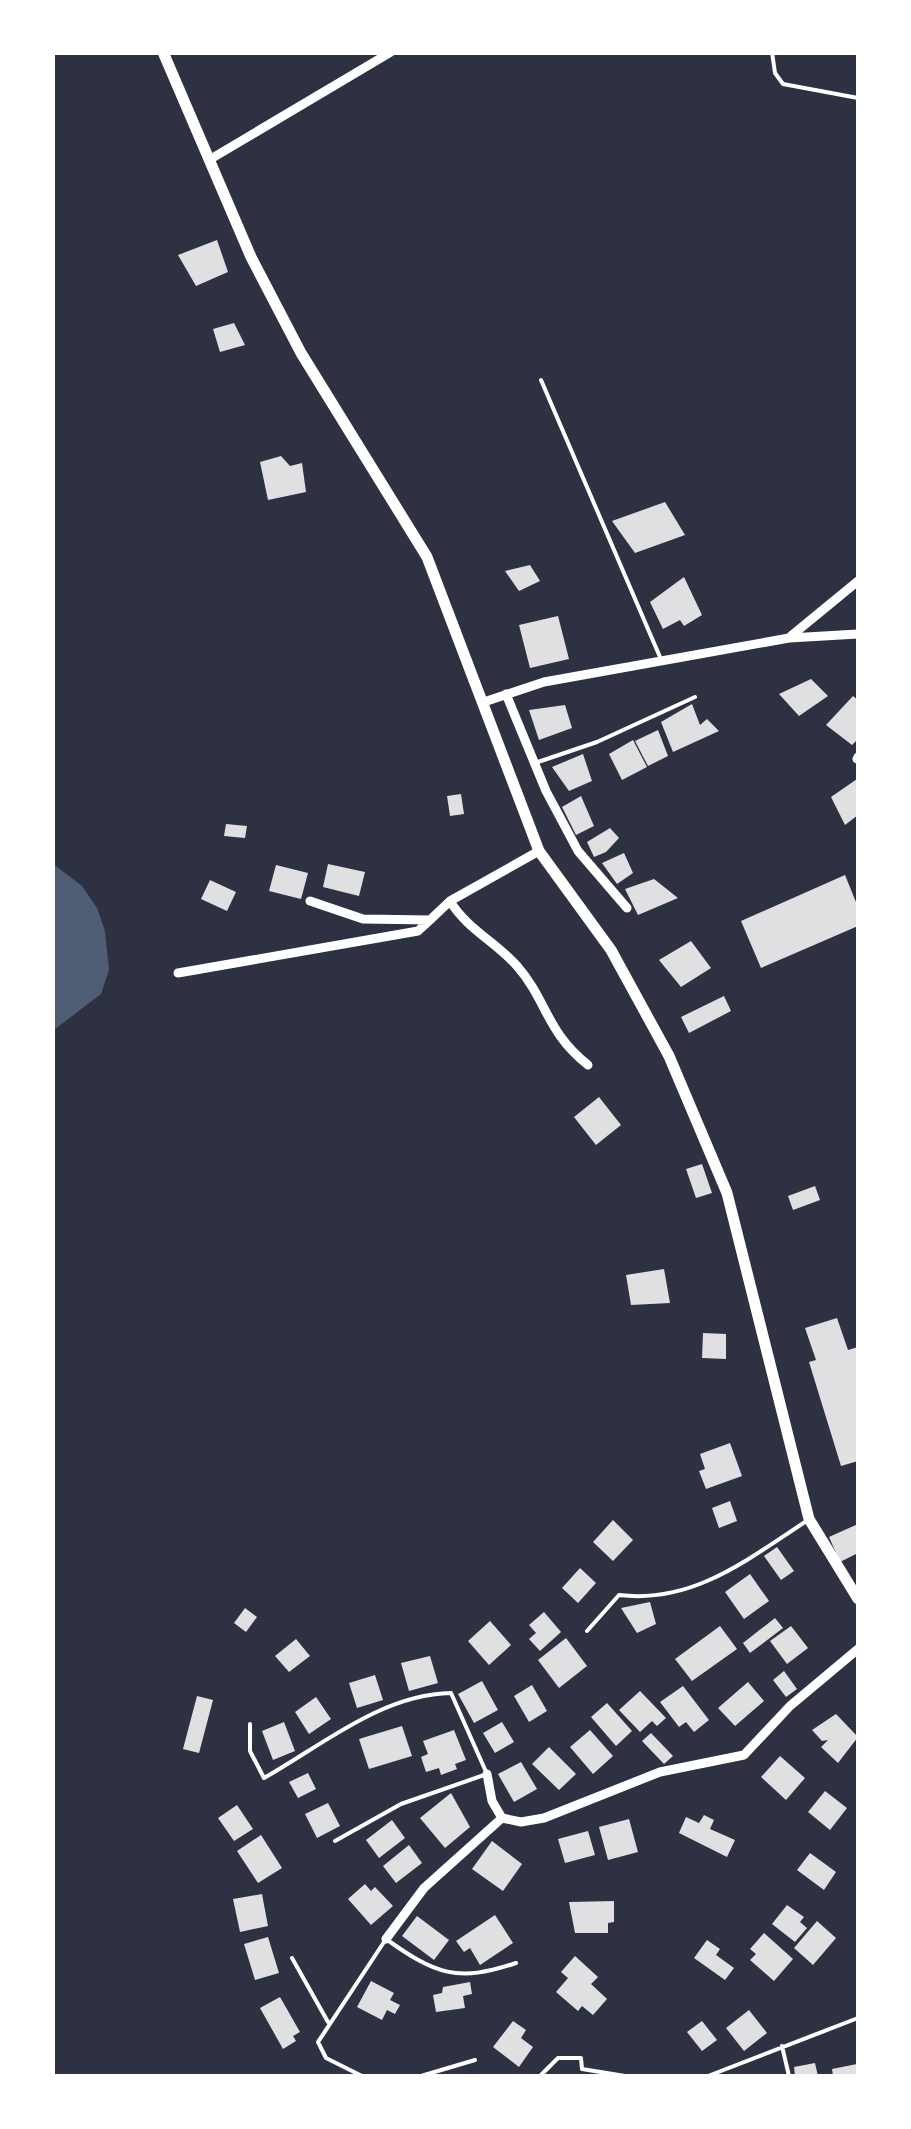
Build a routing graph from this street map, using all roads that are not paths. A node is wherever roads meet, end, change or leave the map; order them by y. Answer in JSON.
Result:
{"nodes":[{"id":1,"x":162,"y":52,"type":"edge"},
{"id":2,"x":391,"y":52,"type":"edge"},
{"id":3,"x":772,"y":52,"type":"edge"},
{"id":4,"x":858,"y":98,"type":"edge"},
{"id":5,"x":209,"y":160,"type":"junction"},
{"id":6,"x":540,"y":380,"type":"dead end"},
{"id":7,"x":858,"y":581,"type":"edge"},
{"id":8,"x":858,"y":634,"type":"edge"},
{"id":9,"x":788,"y":638,"type":"junction"},
{"id":10,"x":662,"y":662,"type":"junction"},
{"id":11,"x":506,"y":694,"type":"junction"},
{"id":12,"x":695,"y":697,"type":"dead end"},
{"id":13,"x":484,"y":702,"type":"junction"},
{"id":14,"x":534,"y":764,"type":"junction"},
{"id":15,"x":539,"y":851,"type":"junction"},
{"id":16,"x":450,"y":901,"type":"junction"},
{"id":17,"x":310,"y":902,"type":"dead end"},
{"id":18,"x":628,"y":908,"type":"dead end"},
{"id":19,"x":430,"y":920,"type":"junction"},
{"id":20,"x":178,"y":973,"type":"dead end"},
{"id":21,"x":588,"y":1065,"type":"dead end"},
{"id":22,"x":808,"y":1519,"type":"junction"},
{"id":23,"x":858,"y":1600,"type":"edge"},
{"id":24,"x":587,"y":1631,"type":"dead end"},
{"id":25,"x":858,"y":1649,"type":"edge"},
{"id":26,"x":250,"y":1724,"type":"dead end"},
{"id":27,"x":488,"y":1774,"type":"junction"},
{"id":28,"x":502,"y":1818,"type":"junction"},
{"id":29,"x":335,"y":1842,"type":"dead end"},
{"id":30,"x":386,"y":1939,"type":"junction"},
{"id":31,"x":292,"y":1958,"type":"dead end"},
{"id":32,"x":516,"y":1964,"type":"dead end"},
{"id":33,"x":858,"y":2018,"type":"edge"},
{"id":34,"x":328,"y":2022,"type":"junction"},
{"id":35,"x":782,"y":2046,"type":"junction"},
{"id":36,"x":475,"y":2060,"type":"dead end"},
{"id":37,"x":582,"y":2069,"type":"junction"},
{"id":38,"x":362,"y":2076,"type":"edge"},
{"id":39,"x":422,"y":2076,"type":"edge"},
{"id":40,"x":540,"y":2076,"type":"edge"},
{"id":41,"x":579,"y":2076,"type":"edge"},
{"id":42,"x":625,"y":2076,"type":"edge"},
{"id":43,"x":708,"y":2076,"type":"edge"},
{"id":44,"x":789,"y":2076,"type":"edge"}],
"edges":[{"from":1,"to":5,"type":"street"},
{"from":2,"to":5,"type":"street"},
{"from":3,"to":4,"type":"lane"},
{"from":5,"to":13,"type":"street"},
{"from":6,"to":10,"type":"lane"},
{"from":7,"to":9,"type":"street"},
{"from":8,"to":9,"type":"street"},
{"from":9,"to":10,"type":"street"},
{"from":10,"to":11,"type":"street"},
{"from":11,"to":13,"type":"street"},
{"from":11,"to":14,"type":"street"},
{"from":12,"to":14,"type":"lane"},
{"from":13,"to":15,"type":"street"},
{"from":14,"to":18,"type":"street"},
{"from":15,"to":16,"type":"street"},
{"from":15,"to":22,"type":"street"},
{"from":16,"to":19,"type":"street"},
{"from":16,"to":21,"type":"street"},
{"from":17,"to":19,"type":"street"},
{"from":19,"to":20,"type":"street"},
{"from":22,"to":23,"type":"street"},
{"from":22,"to":24,"type":"lane"},
{"from":25,"to":28,"type":"street"},
{"from":26,"to":27,"type":"lane"},
{"from":27,"to":28,"type":"street"},
{"from":27,"to":29,"type":"lane"},
{"from":28,"to":30,"type":"street"},
{"from":30,"to":32,"type":"lane"},
{"from":30,"to":34,"type":"lane"},
{"from":31,"to":34,"type":"lane"},
{"from":33,"to":35,"type":"lane"},
{"from":34,"to":38,"type":"lane"},
{"from":35,"to":43,"type":"lane"},
{"from":35,"to":44,"type":"lane"},
{"from":36,"to":39,"type":"lane"},
{"from":37,"to":40,"type":"lane"},
{"from":37,"to":41,"type":"lane"},
{"from":37,"to":42,"type":"lane"}]}
